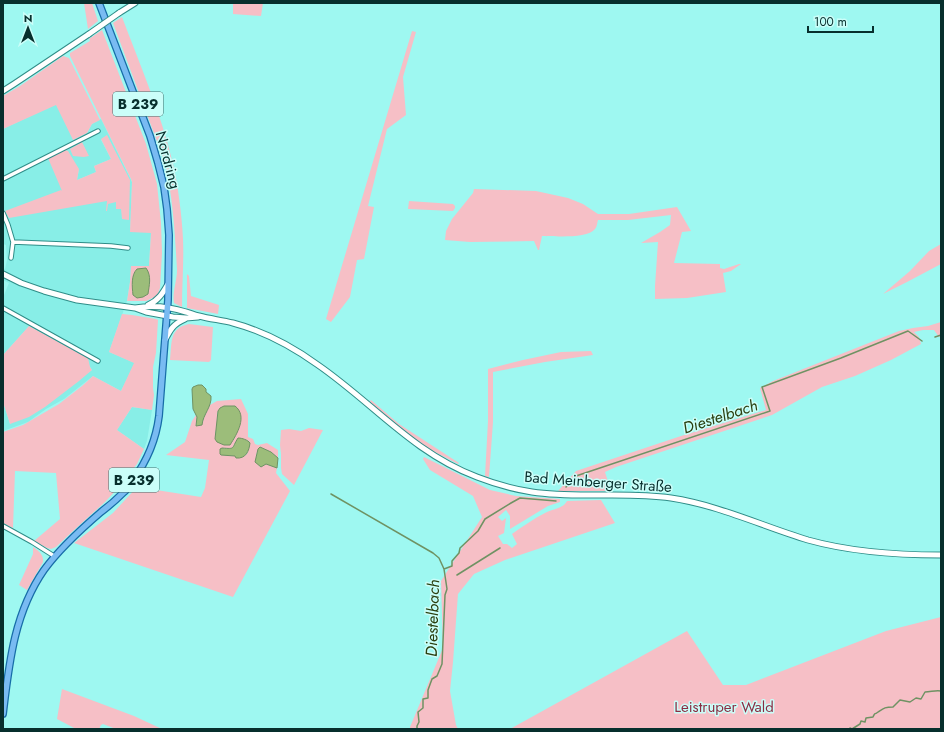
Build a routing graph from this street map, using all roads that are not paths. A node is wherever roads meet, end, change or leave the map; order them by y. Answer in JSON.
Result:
{"nodes":[{"id":1,"x":99,"y":3,"type":"edge"},
{"id":2,"x":135,"y":3,"type":"edge"},
{"id":3,"x":3,"y":91,"type":"edge"},
{"id":4,"x":98,"y":131,"type":"dead end"},
{"id":5,"x":3,"y":179,"type":"edge"},
{"id":6,"x":3,"y":213,"type":"edge"},
{"id":7,"x":13,"y":242,"type":"junction"},
{"id":8,"x":128,"y":248,"type":"dead end"},
{"id":9,"x":11,"y":258,"type":"dead end"},
{"id":10,"x":3,"y":274,"type":"edge"},
{"id":11,"x":168,"y":283,"type":"junction"},
{"id":12,"x":146,"y":306,"type":"junction"},
{"id":13,"x":3,"y":308,"type":"edge"},
{"id":14,"x":135,"y":308,"type":"junction"},
{"id":15,"x":167,"y":308,"type":"junction"},
{"id":16,"x":166,"y":316,"type":"junction"},
{"id":17,"x":199,"y":316,"type":"junction"},
{"id":18,"x":186,"y":318,"type":"junction"},
{"id":19,"x":164,"y":341,"type":"junction"},
{"id":20,"x":98,"y":361,"type":"dead end"},
{"id":21,"x":3,"y":526,"type":"edge"},
{"id":22,"x":941,"y":555,"type":"edge"},
{"id":23,"x":54,"y":556,"type":"junction"},
{"id":24,"x":3,"y":714,"type":"edge"}],
"edges":[{"from":1,"to":11,"type":"main road","name":"Nordring","number":"B 239"},
{"from":2,"to":3,"type":"street","bridge":true},
{"from":4,"to":5,"type":"street"},
{"from":6,"to":7,"type":"street"},
{"from":7,"to":8,"type":"street"},
{"from":7,"to":9,"type":"street"},
{"from":10,"to":14,"type":"street","name":"Bad Meinberger Straße"},
{"from":11,"to":12,"type":"street"},
{"from":11,"to":15,"type":"main road","number":"B 239"},
{"from":12,"to":14,"type":"street","name":"Bad Meinberger Straße"},
{"from":12,"to":15,"type":"street","name":"Bad Meinberger Straße"},
{"from":13,"to":20,"type":"street"},
{"from":14,"to":16,"type":"street","name":"Bad Meinberger Straße"},
{"from":15,"to":16,"type":"main road","number":"B 239"},
{"from":15,"to":17,"type":"street","name":"Bad Meinberger Straße"},
{"from":16,"to":18,"type":"street","name":"Bad Meinberger Straße"},
{"from":16,"to":19,"type":"main road","number":"B 239"},
{"from":17,"to":18,"type":"street","name":"Bad Meinberger Straße"},
{"from":17,"to":22,"type":"street","name":"Bad Meinberger Straße"},
{"from":18,"to":19,"type":"street"},
{"from":19,"to":23,"type":"main road","number":"B 239"},
{"from":21,"to":23,"type":"street"},
{"from":23,"to":24,"type":"main road","number":"B 239"}]}
